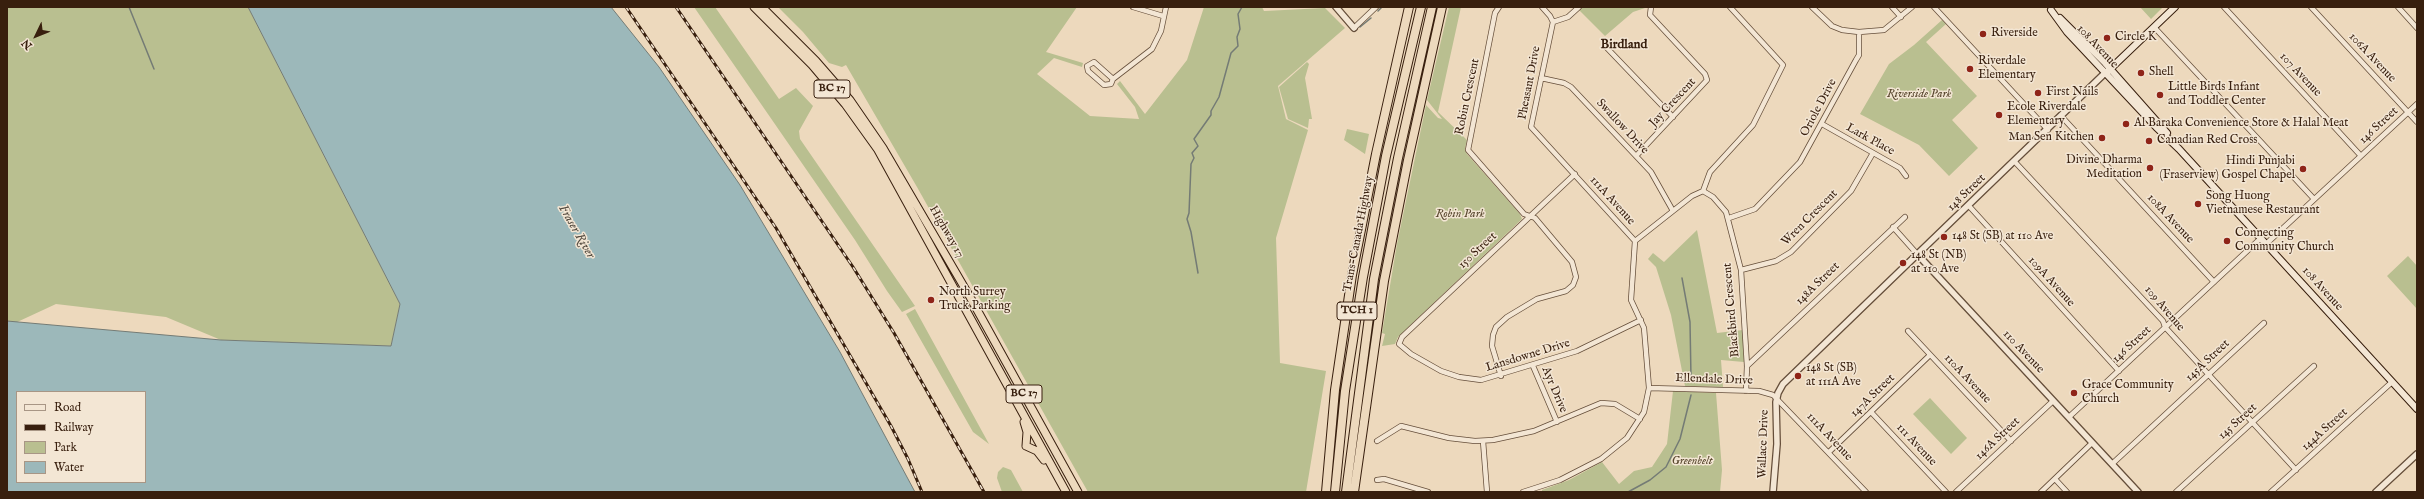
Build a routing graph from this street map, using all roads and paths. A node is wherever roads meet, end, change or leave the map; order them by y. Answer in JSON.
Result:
{"nodes":[{"id":1,"x":754,"y":7,"type":"edge"},
{"id":2,"x":762,"y":7,"type":"edge"},
{"id":3,"x":1133,"y":7,"type":"edge"},
{"id":4,"x":1166,"y":7,"type":"edge"},
{"id":5,"x":1336,"y":7,"type":"edge"},
{"id":6,"x":1376,"y":7,"type":"edge"},
{"id":7,"x":1409,"y":7,"type":"edge"},
{"id":8,"x":1416,"y":7,"type":"edge"},
{"id":9,"x":1421,"y":7,"type":"edge"},
{"id":10,"x":1432,"y":7,"type":"edge"},
{"id":11,"x":1442,"y":7,"type":"edge"},
{"id":12,"x":1499,"y":7,"type":"edge"},
{"id":13,"x":1542,"y":7,"type":"edge"},
{"id":14,"x":1579,"y":7,"type":"edge"},
{"id":15,"x":1651,"y":7,"type":"edge"},
{"id":16,"x":1730,"y":7,"type":"edge"},
{"id":17,"x":1812,"y":7,"type":"edge"},
{"id":18,"x":1892,"y":7,"type":"edge"},
{"id":19,"x":1912,"y":7,"type":"edge"},
{"id":20,"x":1934,"y":7,"type":"edge"},
{"id":21,"x":2176,"y":7,"type":"edge"},
{"id":22,"x":2224,"y":7,"type":"edge"},
{"id":23,"x":2311,"y":7,"type":"edge"},
{"id":24,"x":2398,"y":7,"type":"edge"},
{"id":25,"x":2049,"y":8,"type":"edge"},
{"id":26,"x":1163,"y":16,"type":"junction"},
{"id":27,"x":1901,"y":17,"type":"junction"},
{"id":28,"x":1552,"y":22,"type":"junction"},
{"id":29,"x":2154,"y":27,"type":"junction"},
{"id":30,"x":1354,"y":28,"type":"joint"},
{"id":31,"x":2417,"y":28,"type":"edge"},
{"id":32,"x":1859,"y":32,"type":"junction"},
{"id":33,"x":1606,"y":47,"type":"dead end"},
{"id":34,"x":1410,"y":50,"type":"junction"},
{"id":35,"x":2108,"y":71,"type":"junction"},
{"id":36,"x":1540,"y":78,"type":"junction"},
{"id":37,"x":1113,"y":79,"type":"junction"},
{"id":38,"x":2417,"y":104,"type":"edge"},
{"id":39,"x":2408,"y":112,"type":"junction"},
{"id":40,"x":1673,"y":117,"type":"junction"},
{"id":41,"x":2062,"y":117,"type":"junction"},
{"id":42,"x":2417,"y":122,"type":"edge"},
{"id":43,"x":1822,"y":124,"type":"junction"},
{"id":44,"x":2048,"y":130,"type":"junction"},
{"id":45,"x":1872,"y":153,"type":"junction"},
{"id":46,"x":1636,"y":156,"type":"junction"},
{"id":47,"x":2361,"y":156,"type":"junction"},
{"id":48,"x":2015,"y":162,"type":"junction"},
{"id":49,"x":1575,"y":174,"type":"junction"},
{"id":50,"x":1906,"y":176,"type":"dead end"},
{"id":51,"x":1703,"y":191,"type":"junction"},
{"id":52,"x":2314,"y":199,"type":"junction"},
{"id":53,"x":1969,"y":206,"type":"junction"},
{"id":54,"x":1673,"y":211,"type":"junction"},
{"id":55,"x":1530,"y":216,"type":"junction"},
{"id":56,"x":1905,"y":217,"type":"dead end"},
{"id":57,"x":1729,"y":218,"type":"junction"},
{"id":58,"x":1893,"y":227,"type":"junction"},
{"id":59,"x":2261,"y":238,"type":"junction"},
{"id":60,"x":1635,"y":241,"type":"junction"},
{"id":61,"x":2266,"y":244,"type":"junction"},
{"id":62,"x":1918,"y":255,"type":"junction"},
{"id":63,"x":1741,"y":270,"type":"junction"},
{"id":64,"x":2214,"y":282,"type":"junction"},
{"id":65,"x":970,"y":297,"type":"junction"},
{"id":66,"x":1641,"y":320,"type":"junction"},
{"id":67,"x":2264,"y":323,"type":"dead end"},
{"id":68,"x":2165,"y":328,"type":"junction"},
{"id":69,"x":1908,"y":331,"type":"dead end"},
{"id":70,"x":1398,"y":344,"type":"joint"},
{"id":71,"x":1930,"y":355,"type":"junction"},
{"id":72,"x":993,"y":357,"type":"junction"},
{"id":73,"x":1533,"y":366,"type":"junction"},
{"id":74,"x":1747,"y":366,"type":"junction"},
{"id":75,"x":2314,"y":366,"type":"dead end"},
{"id":76,"x":2119,"y":370,"type":"junction"},
{"id":77,"x":2208,"y":375,"type":"junction"},
{"id":78,"x":1501,"y":376,"type":"junction"},
{"id":79,"x":2392,"y":382,"type":"junction"},
{"id":80,"x":1650,"y":388,"type":"junction"},
{"id":81,"x":1746,"y":391,"type":"junction"},
{"id":82,"x":1777,"y":397,"type":"junction"},
{"id":83,"x":2053,"y":401,"type":"junction"},
{"id":84,"x":2417,"y":409,"type":"edge"},
{"id":85,"x":1871,"y":412,"type":"junction"},
{"id":86,"x":2069,"y":418,"type":"junction"},
{"id":87,"x":1640,"y":419,"type":"junction"},
{"id":88,"x":1557,"y":422,"type":"junction"},
{"id":89,"x":2252,"y":422,"type":"junction"},
{"id":90,"x":1038,"y":440,"type":"junction"},
{"id":91,"x":1377,"y":441,"type":"dead end"},
{"id":92,"x":1483,"y":441,"type":"junction"},
{"id":93,"x":2011,"y":441,"type":"junction"},
{"id":94,"x":2092,"y":443,"type":"junction"},
{"id":95,"x":1026,"y":446,"type":"junction"},
{"id":96,"x":1829,"y":452,"type":"junction"},
{"id":97,"x":2417,"y":454,"type":"edge"},
{"id":98,"x":2112,"y":464,"type":"junction"},
{"id":99,"x":2296,"y":470,"type":"junction"},
{"id":100,"x":2055,"y":479,"type":"junction"},
{"id":101,"x":1377,"y":480,"type":"dead end"},
{"id":102,"x":1063,"y":492,"type":"edge"},
{"id":103,"x":1066,"y":492,"type":"edge"},
{"id":104,"x":1072,"y":492,"type":"edge"},
{"id":105,"x":1078,"y":492,"type":"edge"},
{"id":106,"x":1326,"y":492,"type":"edge"},
{"id":107,"x":1335,"y":492,"type":"edge"},
{"id":108,"x":1346,"y":492,"type":"edge"},
{"id":109,"x":1354,"y":492,"type":"edge"},
{"id":110,"x":1428,"y":492,"type":"edge"},
{"id":111,"x":1487,"y":492,"type":"edge"},
{"id":112,"x":1523,"y":492,"type":"edge"},
{"id":113,"x":1773,"y":492,"type":"edge"},
{"id":114,"x":1865,"y":492,"type":"edge"},
{"id":115,"x":1946,"y":492,"type":"edge"},
{"id":116,"x":1956,"y":492,"type":"edge"},
{"id":117,"x":2041,"y":492,"type":"edge"},
{"id":118,"x":2067,"y":492,"type":"edge"},
{"id":119,"x":2138,"y":492,"type":"edge"},
{"id":120,"x":2176,"y":492,"type":"edge"},
{"id":121,"x":2271,"y":492,"type":"edge"},
{"id":122,"x":2376,"y":492,"type":"edge"}],
"edges":[{"from":1,"to":72,"type":"highway","name":"Highway 17","number":"BC 17"},
{"from":2,"to":65,"type":"highway","name":"Highway 17","number":"BC 17"},
{"from":3,"to":26,"type":"street"},
{"from":4,"to":26,"type":"street"},
{"from":5,"to":30,"type":"street"},
{"from":6,"to":30,"type":"street"},
{"from":7,"to":106,"type":"highway"},
{"from":8,"to":34,"type":"highway"},
{"from":9,"to":34,"type":"highway","name":"Trans-Canada Highway","number":"TCH 1"},
{"from":10,"to":108,"type":"highway","name":"Trans-Canada Highway","number":"TCH 1"},
{"from":11,"to":109,"type":"highway"},
{"from":12,"to":55,"type":"street","name":"Robin Crescent"},
{"from":13,"to":28,"type":"street"},
{"from":14,"to":28,"type":"street"},
{"from":15,"to":40,"type":"street","name":"Jay Crescent"},
{"from":16,"to":51,"type":"street"},
{"from":17,"to":32,"type":"street"},
{"from":18,"to":27,"type":"street"},
{"from":19,"to":27,"type":"street"},
{"from":20,"to":44,"type":"street"},
{"from":21,"to":29,"type":"main road","name":"148 Street"},
{"from":22,"to":47,"type":"street","name":"107 Avenue"},
{"from":23,"to":39,"type":"street","name":"106A Avenue"},
{"from":24,"to":31,"type":"street"},
{"from":25,"to":35,"type":"main road","name":"108 Avenue"},
{"from":26,"to":37,"type":"street"},
{"from":27,"to":32,"type":"street"},
{"from":28,"to":36,"type":"street","name":"Pheasant Drive"},
{"from":29,"to":35,"type":"main road","name":"148 Street"},
{"from":29,"to":52,"type":"street"},
{"from":32,"to":43,"type":"street","name":"Oriole Drive"},
{"from":33,"to":40,"type":"street"},
{"from":34,"to":107,"type":"highway","name":"Trans-Canada Highway","number":"TCH 1"},
{"from":35,"to":41,"type":"street","name":"148 Street"},
{"from":35,"to":59,"type":"main road","name":"108 Avenue"},
{"from":36,"to":46,"type":"street","name":"Swallow Drive"},
{"from":36,"to":49,"type":"street","name":"Pheasant Drive"},
{"from":37,"to":37,"type":"street"},
{"from":38,"to":39,"type":"street","name":"146 Street"},
{"from":39,"to":42,"type":"street","name":"106A Avenue"},
{"from":39,"to":47,"type":"street","name":"146 Street"},
{"from":40,"to":46,"type":"street","name":"Jay Crescent"},
{"from":41,"to":44,"type":"street","name":"148 Street"},
{"from":41,"to":64,"type":"street","name":"108A Avenue"},
{"from":43,"to":45,"type":"street","name":"Lark Place"},
{"from":43,"to":57,"type":"street","name":"Oriole Drive"},
{"from":44,"to":48,"type":"street","name":"148 Street"},
{"from":45,"to":50,"type":"street","name":"Lark Place"},
{"from":45,"to":63,"type":"street","name":"Wren Crescent"},
{"from":46,"to":54,"type":"street","name":"Swallow Drive"},
{"from":47,"to":52,"type":"street","name":"146 Street"},
{"from":48,"to":53,"type":"street","name":"148 Street"},
{"from":48,"to":68,"type":"street","name":"109 Avenue"},
{"from":49,"to":55,"type":"street","name":"150 Street"},
{"from":49,"to":60,"type":"street","name":"111A Avenue"},
{"from":51,"to":54,"type":"street"},
{"from":51,"to":57,"type":"street","name":"Blackbird Crescent"},
{"from":52,"to":61,"type":"street","name":"146 Street"},
{"from":53,"to":62,"type":"street","name":"148 Street"},
{"from":53,"to":76,"type":"street","name":"109A Avenue"},
{"from":54,"to":60,"type":"street"},
{"from":55,"to":70,"type":"street","name":"150 Street"},
{"from":55,"to":78,"type":"street"},
{"from":56,"to":58,"type":"street","name":"148A Street"},
{"from":57,"to":63,"type":"street","name":"Blackbird Crescent"},
{"from":58,"to":62,"type":"street","name":"110 Avenue"},
{"from":58,"to":74,"type":"street","name":"148A Street"},
{"from":59,"to":61,"type":"main road","name":"108 Avenue"},
{"from":59,"to":64,"type":"street","name":"146 Street"},
{"from":60,"to":66,"type":"street"},
{"from":61,"to":79,"type":"main road","name":"108 Avenue"},
{"from":62,"to":82,"type":"street","name":"148 Street"},
{"from":62,"to":83,"type":"street","name":"110 Avenue"},
{"from":63,"to":74,"type":"street","name":"Blackbird Crescent"},
{"from":64,"to":68,"type":"street","name":"146 Street"},
{"from":65,"to":90,"type":"highway"},
{"from":65,"to":105,"type":"highway","name":"Highway 17","number":"BC 17"},
{"from":66,"to":73,"type":"street","name":"Lansdowne Drive"},
{"from":66,"to":80,"type":"street"},
{"from":67,"to":77,"type":"street","name":"145A Street"},
{"from":68,"to":76,"type":"street","name":"146 Street"},
{"from":68,"to":77,"type":"street","name":"109 Avenue"},
{"from":69,"to":71,"type":"street","name":"110A Avenue"},
{"from":70,"to":78,"type":"street","name":"Lansdowne Drive"},
{"from":71,"to":85,"type":"street","name":"147A Street"},
{"from":71,"to":93,"type":"street","name":"110A Avenue"},
{"from":72,"to":90,"type":"highway","name":"Highway 17","number":"BC 17"},
{"from":72,"to":95,"type":"highway"},
{"from":73,"to":78,"type":"street","name":"Lansdowne Drive"},
{"from":73,"to":88,"type":"street","name":"Ayr Drive"},
{"from":74,"to":81,"type":"street","name":"Blackbird Crescent"},
{"from":75,"to":89,"type":"street","name":"145 Street"},
{"from":76,"to":86,"type":"street","name":"146 Street"},
{"from":77,"to":89,"type":"street","name":"109 Avenue"},
{"from":77,"to":98,"type":"street","name":"145A Street"},
{"from":79,"to":84,"type":"main road","name":"108 Avenue"},
{"from":79,"to":99,"type":"street","name":"144A Street"},
{"from":80,"to":81,"type":"street","name":"Ellendale Drive"},
{"from":80,"to":87,"type":"street"},
{"from":81,"to":82,"type":"street","name":"Ellendale Drive"},
{"from":82,"to":96,"type":"street","name":"111A Avenue"},
{"from":82,"to":113,"type":"street","name":"Wallace Drive"},
{"from":83,"to":86,"type":"street","name":"110 Avenue"},
{"from":83,"to":93,"type":"street","name":"146A Street"},
{"from":85,"to":96,"type":"street","name":"147A Street"},
{"from":85,"to":115,"type":"street","name":"111 Avenue"},
{"from":86,"to":94,"type":"street","name":"110 Avenue"},
{"from":87,"to":88,"type":"street"},
{"from":87,"to":112,"type":"street"},
{"from":88,"to":92,"type":"street"},
{"from":89,"to":99,"type":"street","name":"109 Avenue"},
{"from":89,"to":120,"type":"street","name":"145 Street"},
{"from":90,"to":95,"type":"highway"},
{"from":90,"to":103,"type":"highway","name":"Highway 17","number":"BC 17"},
{"from":90,"to":104,"type":"highway"},
{"from":91,"to":92,"type":"street"},
{"from":92,"to":111,"type":"street"},
{"from":93,"to":116,"type":"street","name":"146A Street"},
{"from":94,"to":98,"type":"street","name":"110 Avenue"},
{"from":94,"to":100,"type":"street"},
{"from":95,"to":102,"type":"highway"},
{"from":96,"to":114,"type":"street","name":"111A Avenue"},
{"from":97,"to":122,"type":"street"},
{"from":98,"to":119,"type":"street","name":"110 Avenue"},
{"from":99,"to":121,"type":"street","name":"144A Street"},
{"from":100,"to":117,"type":"street"},
{"from":100,"to":118,"type":"street"},
{"from":101,"to":110,"type":"street"}]}
